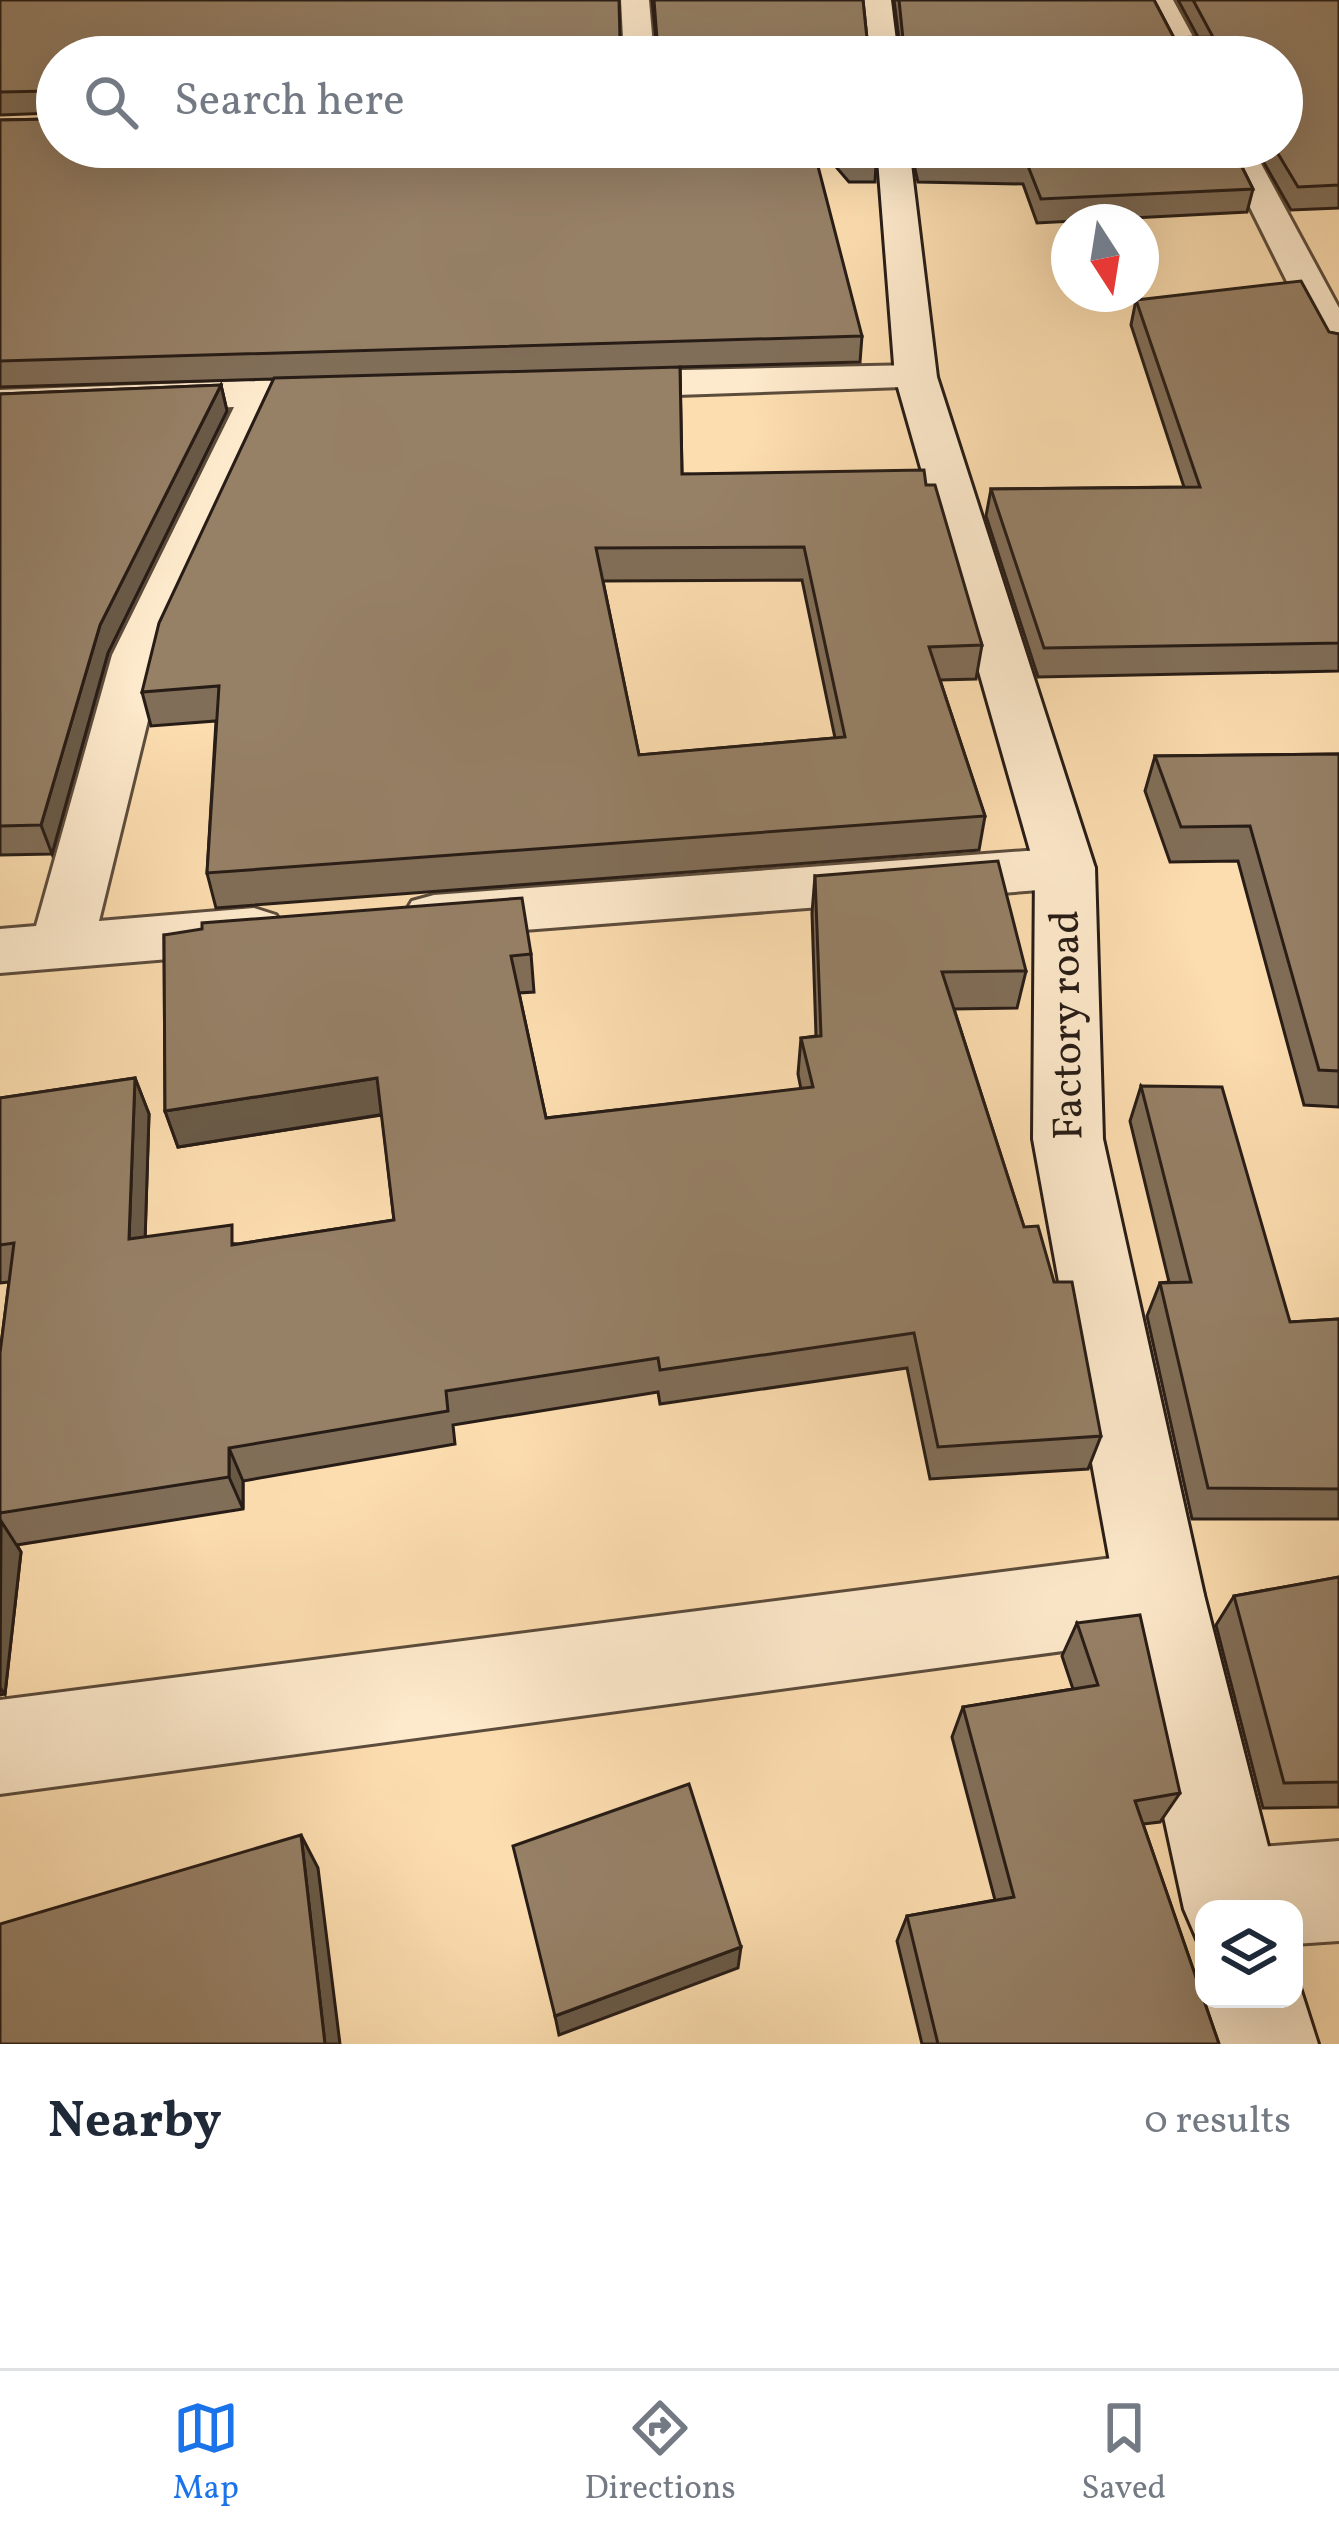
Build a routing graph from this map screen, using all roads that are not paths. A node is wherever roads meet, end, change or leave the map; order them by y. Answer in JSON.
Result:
{"nodes":[{"id":1,"x":635,"y":0,"type":"edge"},
{"id":2,"x":877,"y":0,"type":"edge"},
{"id":3,"x":1160,"y":0,"type":"edge"},
{"id":4,"x":638,"y":36,"type":"edge"},
{"id":5,"x":881,"y":36,"type":"edge"},
{"id":6,"x":1178,"y":36,"type":"edge"},
{"id":7,"x":895,"y":168,"type":"edge"},
{"id":8,"x":1247,"y":168,"type":"edge"},
{"id":9,"x":1339,"y":346,"type":"edge"},
{"id":10,"x":916,"y":377,"type":"junction"},
{"id":11,"x":542,"y":386,"type":"edge"},
{"id":12,"x":402,"y":389,"type":"edge"},
{"id":13,"x":262,"y":392,"type":"junction"},
{"id":14,"x":0,"y":403,"type":"edge"},
{"id":15,"x":1065,"y":868,"type":"junction"},
{"id":16,"x":373,"y":921,"type":"edge"},
{"id":17,"x":301,"y":927,"type":"edge"},
{"id":18,"x":62,"y":945,"type":"junction"},
{"id":19,"x":0,"y":951,"type":"edge"},
{"id":20,"x":1160,"y":1595,"type":"junction"},
{"id":21,"x":0,"y":1748,"type":"edge"},
{"id":22,"x":1339,"y":1891,"type":"edge"},
{"id":23,"x":1232,"y":1900,"type":"edge"},
{"id":24,"x":1266,"y":1900,"type":"edge"},
{"id":25,"x":1257,"y":2008,"type":"edge"},
{"id":26,"x":1266,"y":2044,"type":"edge"}],
"edges":[{"from":1,"to":4,"type":"street"},
{"from":2,"to":5,"type":"street"},
{"from":3,"to":6,"type":"street"},
{"from":7,"to":10,"type":"street","name":"Factory road"},
{"from":8,"to":9,"type":"street"},
{"from":10,"to":11,"type":"street"},
{"from":10,"to":15,"type":"street","name":"Factory road"},
{"from":12,"to":13,"type":"street"},
{"from":13,"to":14,"type":"street"},
{"from":13,"to":18,"type":"street"},
{"from":15,"to":16,"type":"street"},
{"from":15,"to":20,"type":"street","name":"Factory road"},
{"from":17,"to":18,"type":"street"},
{"from":18,"to":19,"type":"street"},
{"from":20,"to":21,"type":"street"},
{"from":20,"to":23,"type":"street","name":"Factory road"},
{"from":22,"to":24,"type":"street"},
{"from":25,"to":26,"type":"street"}]}
